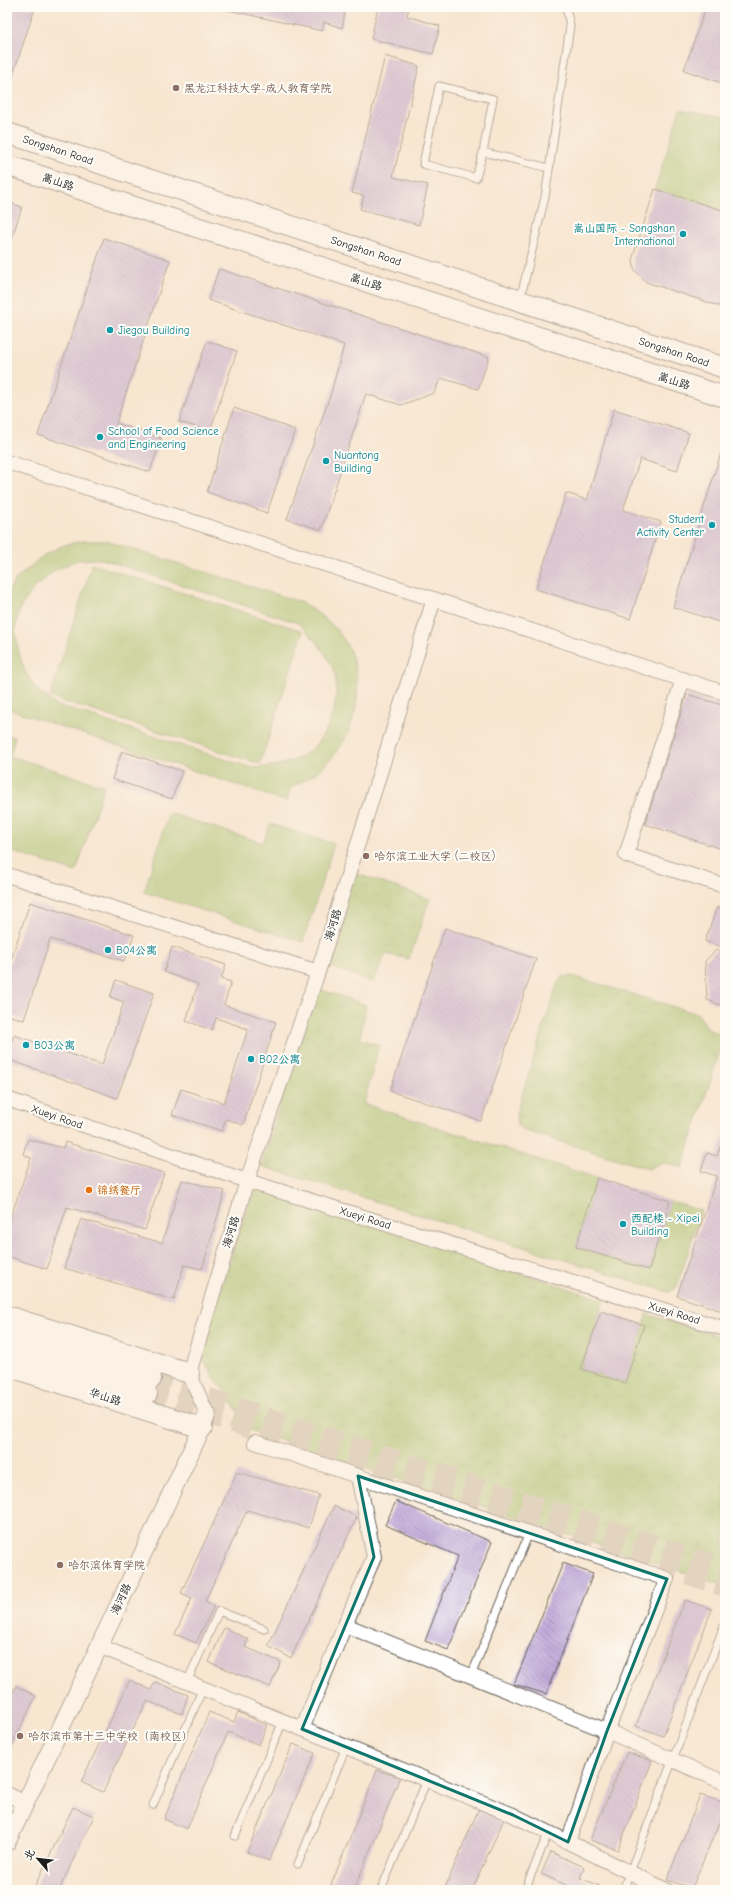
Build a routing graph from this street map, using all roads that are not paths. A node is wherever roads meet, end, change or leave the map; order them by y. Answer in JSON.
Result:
{"nodes":[{"id":1,"x":566,"y":7,"type":"edge"},
{"id":2,"x":7,"y":133,"type":"edge"},
{"id":3,"x":483,"y":152,"type":"junction"},
{"id":4,"x":7,"y":164,"type":"edge"},
{"id":5,"x":549,"y":168,"type":"junction"},
{"id":6,"x":520,"y":302,"type":"junction"},
{"id":7,"x":725,"y":368,"type":"edge"},
{"id":8,"x":725,"y":398,"type":"edge"},
{"id":9,"x":7,"y":462,"type":"edge"},
{"id":10,"x":434,"y":599,"type":"junction"},
{"id":11,"x":683,"y":679,"type":"junction"},
{"id":12,"x":725,"y":693,"type":"edge"},
{"id":13,"x":7,"y":875,"type":"edge"},
{"id":14,"x":725,"y":886,"type":"edge"},
{"id":15,"x":318,"y":972,"type":"junction"},
{"id":16,"x":7,"y":1099,"type":"edge"},
{"id":17,"x":247,"y":1181,"type":"junction"},
{"id":18,"x":7,"y":1316,"type":"edge"},
{"id":19,"x":725,"y":1329,"type":"edge"},
{"id":20,"x":7,"y":1336,"type":"edge"},
{"id":21,"x":7,"y":1350,"type":"edge"},
{"id":22,"x":7,"y":1366,"type":"edge"},
{"id":23,"x":189,"y":1373,"type":"junction"},
{"id":24,"x":205,"y":1421,"type":"junction"},
{"id":25,"x":256,"y":1442,"type":"dead end"},
{"id":26,"x":358,"y":1476,"type":"junction"},
{"id":27,"x":529,"y":1533,"type":"junction"},
{"id":28,"x":725,"y":1623,"type":"edge"},
{"id":29,"x":345,"y":1625,"type":"junction"},
{"id":30,"x":264,"y":1629,"type":"dead end"},
{"id":31,"x":99,"y":1646,"type":"junction"},
{"id":32,"x":471,"y":1676,"type":"junction"},
{"id":33,"x":187,"y":1682,"type":"junction"},
{"id":34,"x":203,"y":1688,"type":"junction"},
{"id":35,"x":283,"y":1721,"type":"junction"},
{"id":36,"x":302,"y":1729,"type":"junction"},
{"id":37,"x":607,"y":1731,"type":"junction"},
{"id":38,"x":346,"y":1747,"type":"junction"},
{"id":39,"x":672,"y":1759,"type":"junction"},
{"id":40,"x":427,"y":1780,"type":"junction"},
{"id":41,"x":725,"y":1783,"type":"edge"},
{"id":42,"x":7,"y":1794,"type":"edge"},
{"id":43,"x":25,"y":1803,"type":"junction"},
{"id":44,"x":153,"y":1805,"type":"dead end"},
{"id":45,"x":548,"y":1833,"type":"junction"},
{"id":46,"x":235,"y":1836,"type":"dead end"},
{"id":47,"x":7,"y":1842,"type":"edge"},
{"id":48,"x":568,"y":1842,"type":"junction"},
{"id":49,"x":298,"y":1864,"type":"dead end"},
{"id":50,"x":630,"y":1872,"type":"junction"},
{"id":51,"x":381,"y":1890,"type":"edge"},
{"id":52,"x":525,"y":1890,"type":"edge"},
{"id":53,"x":623,"y":1890,"type":"edge"},
{"id":54,"x":666,"y":1890,"type":"edge"}],
"edges":[{"from":1,"to":5,"type":"lane"},
{"from":2,"to":6,"type":"main road","name":"Songshan Road"},
{"from":3,"to":3,"type":"lane"},
{"from":3,"to":5,"type":"lane"},
{"from":4,"to":8,"type":"main road","name":"嵩山路"},
{"from":5,"to":6,"type":"lane"},
{"from":6,"to":7,"type":"main road","name":"Songshan Road"},
{"from":9,"to":10,"type":"street"},
{"from":10,"to":11,"type":"street"},
{"from":10,"to":15,"type":"street","name":"海河路"},
{"from":11,"to":12,"type":"street"},
{"from":11,"to":14,"type":"street"},
{"from":13,"to":15,"type":"street"},
{"from":15,"to":17,"type":"street","name":"海河路"},
{"from":16,"to":17,"type":"street","name":"Xueyi Road"},
{"from":17,"to":19,"type":"street","name":"Xueyi Road"},
{"from":17,"to":23,"type":"street","name":"海河路"},
{"from":18,"to":23,"type":"main road"},
{"from":20,"to":21,"type":"main road"},
{"from":22,"to":24,"type":"main road","name":"华山路"},
{"from":23,"to":24,"type":"street"},
{"from":24,"to":31,"type":"street","name":"海河路"},
{"from":25,"to":26,"type":"street"},
{"from":26,"to":27,"type":"street"},
{"from":26,"to":29,"type":"street"},
{"from":27,"to":32,"type":"lane"},
{"from":27,"to":37,"type":"street"},
{"from":28,"to":39,"type":"lane"},
{"from":29,"to":32,"type":"street"},
{"from":29,"to":36,"type":"street"},
{"from":30,"to":33,"type":"lane"},
{"from":31,"to":33,"type":"street"},
{"from":31,"to":43,"type":"street","name":"海河路"},
{"from":32,"to":37,"type":"street"},
{"from":33,"to":34,"type":"street"},
{"from":34,"to":35,"type":"street"},
{"from":34,"to":44,"type":"lane"},
{"from":35,"to":36,"type":"street"},
{"from":35,"to":46,"type":"lane"},
{"from":36,"to":38,"type":"street"},
{"from":37,"to":39,"type":"street"},
{"from":37,"to":48,"type":"street"},
{"from":38,"to":40,"type":"street"},
{"from":38,"to":49,"type":"lane"},
{"from":39,"to":41,"type":"street"},
{"from":39,"to":50,"type":"lane"},
{"from":40,"to":45,"type":"street"},
{"from":40,"to":51,"type":"lane"},
{"from":42,"to":43,"type":"street"},
{"from":43,"to":47,"type":"street","name":"海河路"},
{"from":45,"to":48,"type":"street"},
{"from":45,"to":52,"type":"lane"},
{"from":48,"to":50,"type":"street"},
{"from":50,"to":53,"type":"lane"},
{"from":50,"to":54,"type":"street"}]}
